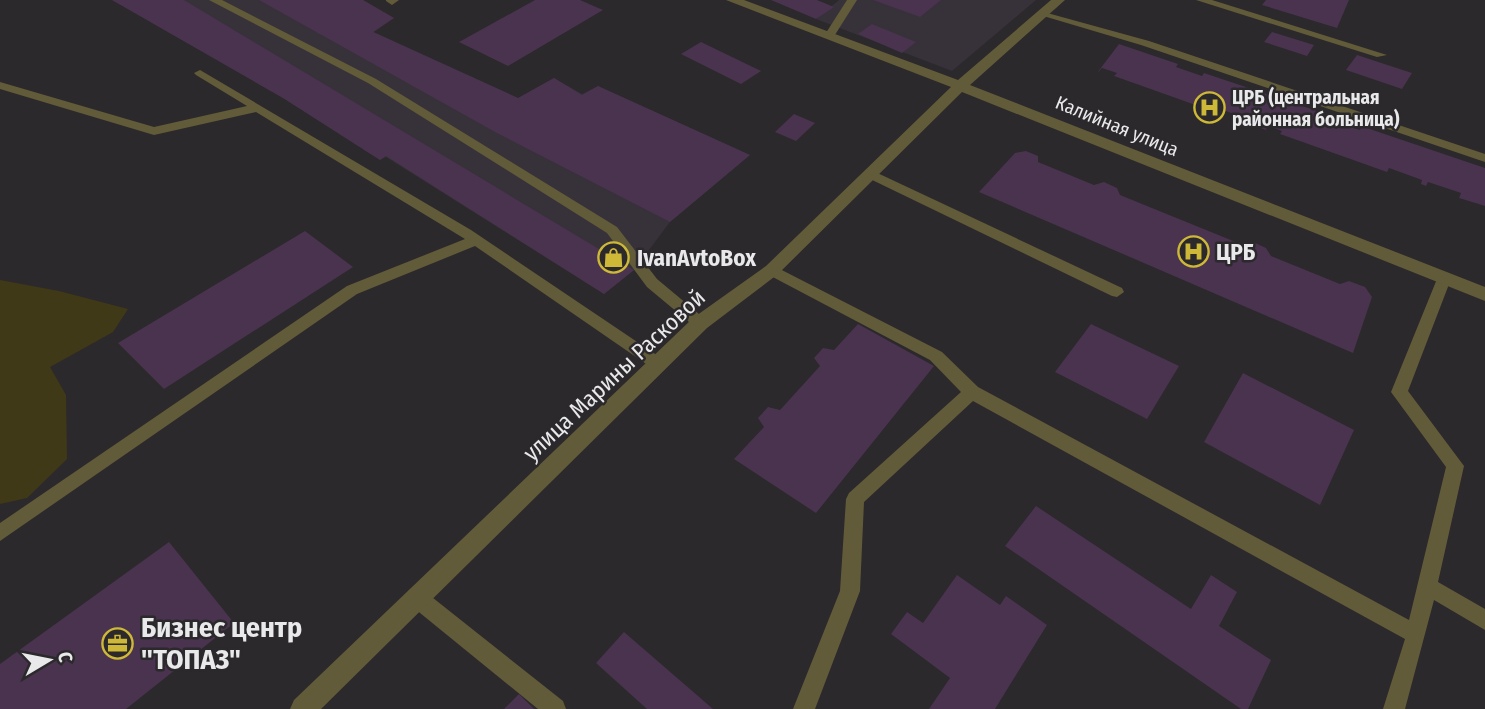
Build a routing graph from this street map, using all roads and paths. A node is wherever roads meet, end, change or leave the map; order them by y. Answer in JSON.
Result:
{"nodes":[{"id":1,"x":214,"y":0,"type":"edge"},
{"id":2,"x":732,"y":0,"type":"edge"},
{"id":3,"x":852,"y":0,"type":"edge"},
{"id":4,"x":1201,"y":0,"type":"edge"},
{"id":5,"x":1052,"y":6,"type":"edge"},
{"id":6,"x":829,"y":36,"type":"junction"},
{"id":7,"x":1381,"y":55,"type":"dead end"},
{"id":8,"x":200,"y":73,"type":"dead end"},
{"id":9,"x":0,"y":85,"type":"edge"},
{"id":10,"x":960,"y":86,"type":"junction"},
{"id":11,"x":256,"y":108,"type":"junction"},
{"id":12,"x":1485,"y":158,"type":"edge"},
{"id":13,"x":871,"y":174,"type":"junction"},
{"id":14,"x":476,"y":240,"type":"junction"},
{"id":15,"x":772,"y":270,"type":"junction"},
{"id":16,"x":1444,"y":279,"type":"junction"},
{"id":17,"x":1117,"y":292,"type":"dead end"},
{"id":18,"x":1485,"y":294,"type":"edge"},
{"id":19,"x":700,"y":323,"type":"junction"},
{"id":20,"x":658,"y":363,"type":"junction"},
{"id":21,"x":972,"y":392,"type":"junction"},
{"id":22,"x":0,"y":533,"type":"edge"},
{"id":23,"x":1427,"y":586,"type":"junction"},
{"id":24,"x":416,"y":597,"type":"junction"},
{"id":25,"x":1485,"y":620,"type":"edge"},
{"id":26,"x":1416,"y":634,"type":"junction"},
{"id":27,"x":303,"y":709,"type":"edge"},
{"id":28,"x":555,"y":709,"type":"edge"},
{"id":29,"x":804,"y":709,"type":"edge"},
{"id":30,"x":1394,"y":709,"type":"edge"}],
"edges":[{"from":1,"to":19,"type":"lane"},
{"from":2,"to":6,"type":"street","name":"Калийная улица"},
{"from":3,"to":6,"type":"lane"},
{"from":4,"to":7,"type":"lane"},
{"from":5,"to":10,"type":"street","name":"улица Марины Расковой"},
{"from":5,"to":12,"type":"lane"},
{"from":6,"to":10,"type":"street","name":"Калийная улица"},
{"from":8,"to":11,"type":"lane"},
{"from":9,"to":11,"type":"lane"},
{"from":10,"to":13,"type":"street","name":"улица Марины Расковой"},
{"from":10,"to":16,"type":"street","name":"Калийная улица"},
{"from":11,"to":14,"type":"lane"},
{"from":13,"to":15,"type":"street","name":"улица Марины Расковой"},
{"from":13,"to":17,"type":"lane"},
{"from":14,"to":20,"type":"lane"},
{"from":14,"to":22,"type":"lane"},
{"from":15,"to":19,"type":"street","name":"улица Марины Расковой"},
{"from":15,"to":21,"type":"lane"},
{"from":16,"to":18,"type":"street","name":"Калийная улица"},
{"from":16,"to":23,"type":"lane"},
{"from":19,"to":20,"type":"street","name":"улица Марины Расковой"},
{"from":20,"to":24,"type":"street","name":"улица Марины Расковой"},
{"from":21,"to":26,"type":"lane"},
{"from":21,"to":29,"type":"lane"},
{"from":23,"to":25,"type":"lane"},
{"from":23,"to":26,"type":"lane"},
{"from":24,"to":27,"type":"street","name":"улица Марины Расковой"},
{"from":24,"to":28,"type":"lane"},
{"from":26,"to":30,"type":"lane"}]}
